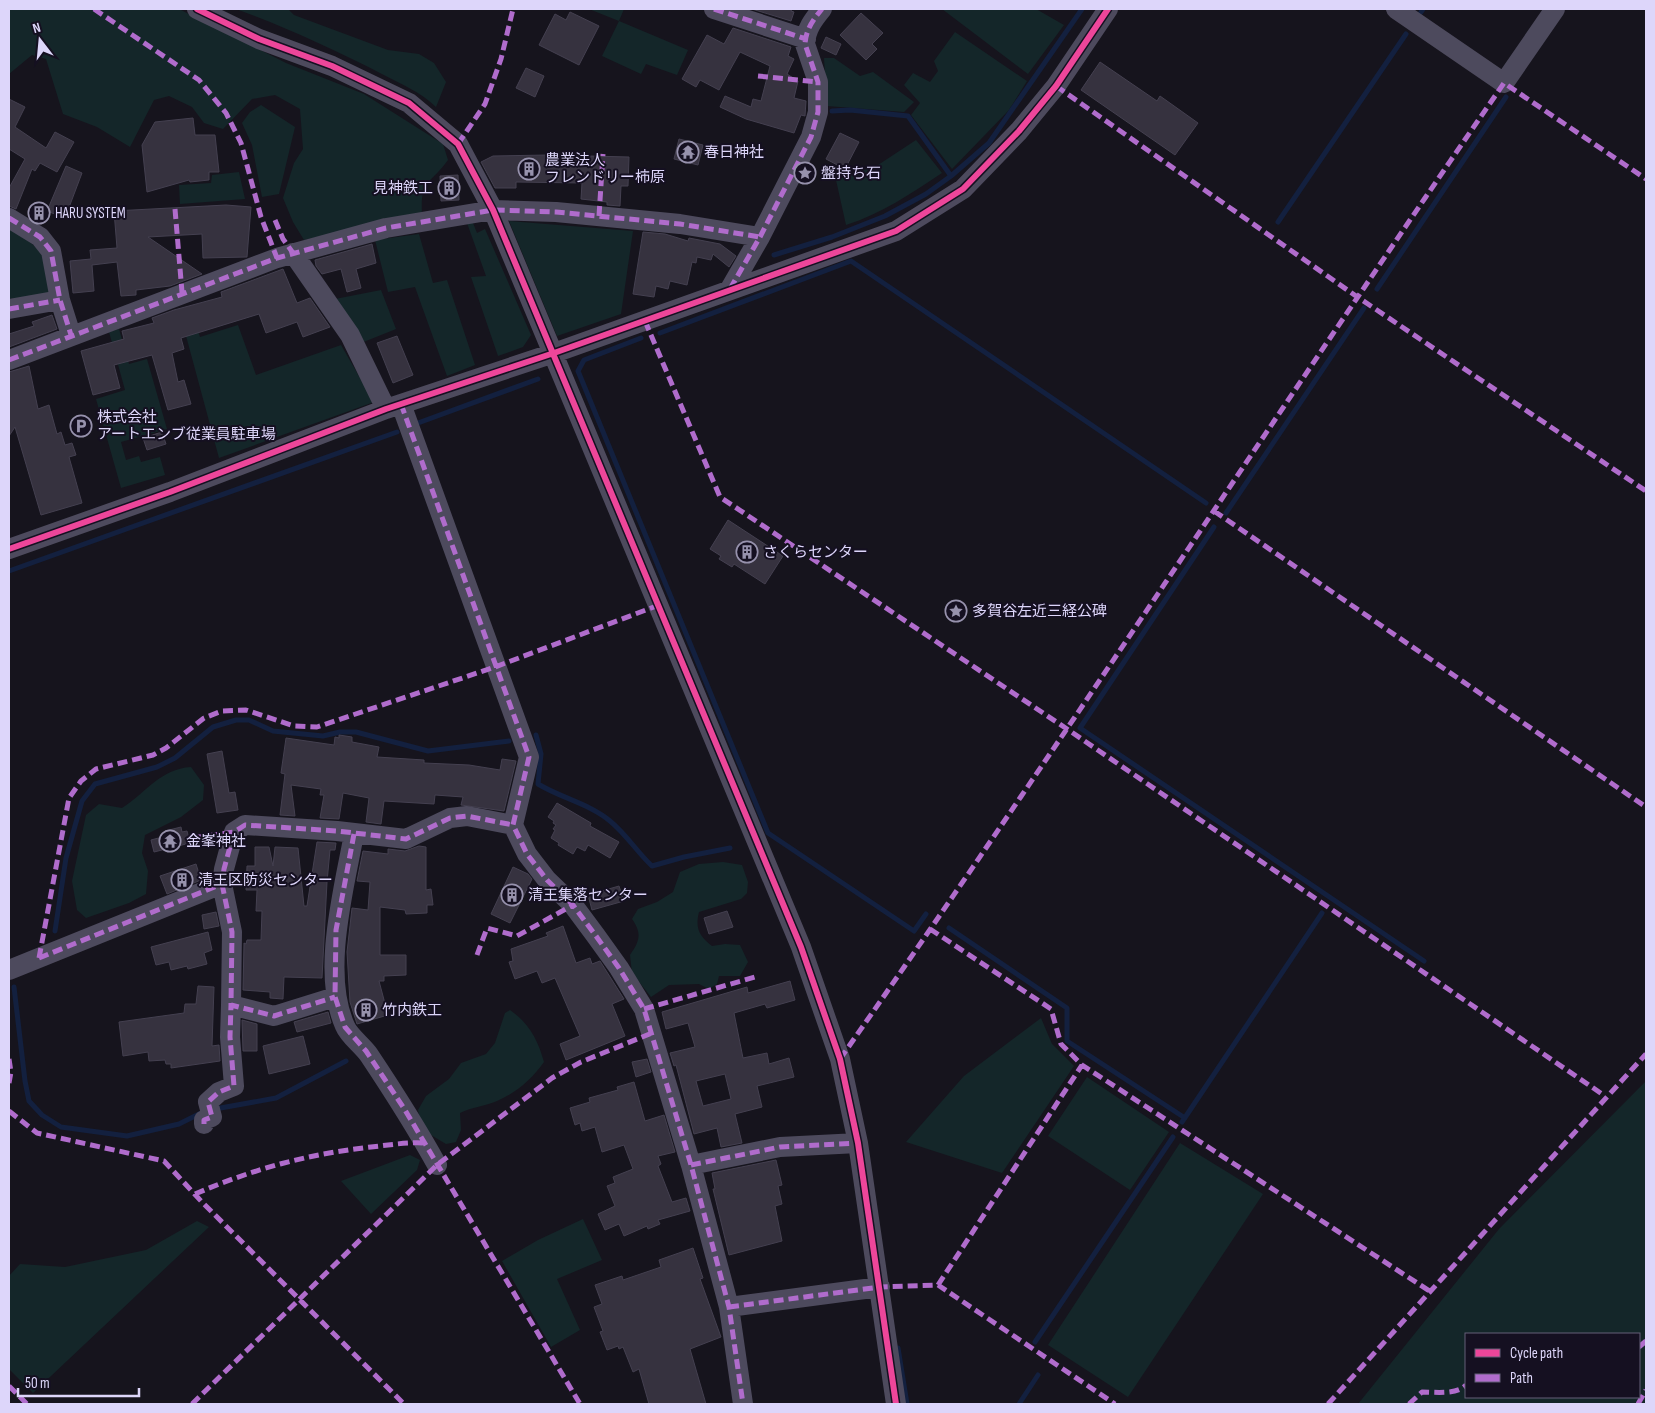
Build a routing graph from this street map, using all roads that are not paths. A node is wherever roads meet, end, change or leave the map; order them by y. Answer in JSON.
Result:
{"nodes":[{"id":1,"x":196,"y":9,"type":"edge"},
{"id":2,"x":714,"y":9,"type":"edge"},
{"id":3,"x":822,"y":9,"type":"edge"},
{"id":4,"x":1108,"y":9,"type":"edge"},
{"id":5,"x":1396,"y":9,"type":"edge"},
{"id":6,"x":1555,"y":9,"type":"edge"},
{"id":7,"x":806,"y":39,"type":"junction"},
{"id":8,"x":493,"y":210,"type":"junction"},
{"id":9,"x":9,"y":218,"type":"edge"},
{"id":10,"x":760,"y":237,"type":"junction"},
{"id":11,"x":293,"y":253,"type":"junction"},
{"id":12,"x":730,"y":289,"type":"junction"},
{"id":13,"x":60,"y":300,"type":"junction"},
{"id":14,"x":9,"y":309,"type":"edge"},
{"id":15,"x":71,"y":335,"type":"junction"},
{"id":16,"x":554,"y":353,"type":"junction"},
{"id":17,"x":9,"y":360,"type":"edge"},
{"id":18,"x":394,"y":406,"type":"junction"},
{"id":19,"x":9,"y":548,"type":"edge"},
{"id":20,"x":513,"y":825,"type":"junction"},
{"id":21,"x":354,"y":834,"type":"junction"},
{"id":22,"x":222,"y":884,"type":"junction"},
{"id":23,"x":9,"y":970,"type":"edge"},
{"id":24,"x":336,"y":997,"type":"junction"},
{"id":25,"x":231,"y":1006,"type":"junction"},
{"id":26,"x":204,"y":1124,"type":"dead end"},
{"id":27,"x":858,"y":1143,"type":"junction"},
{"id":28,"x":437,"y":1165,"type":"dead end"},
{"id":29,"x":691,"y":1165,"type":"junction"},
{"id":30,"x":880,"y":1287,"type":"junction"},
{"id":31,"x":730,"y":1307,"type":"junction"},
{"id":32,"x":743,"y":1404,"type":"edge"},
{"id":33,"x":896,"y":1404,"type":"edge"}],
"edges":[{"from":1,"to":8,"type":"street"},
{"from":2,"to":7,"type":"street"},
{"from":3,"to":7,"type":"street"},
{"from":4,"to":12,"type":"street"},
{"from":5,"to":6,"type":"street"},
{"from":7,"to":10,"type":"street"},
{"from":8,"to":10,"type":"street"},
{"from":8,"to":11,"type":"street"},
{"from":8,"to":16,"type":"street"},
{"from":9,"to":13,"type":"street"},
{"from":10,"to":12,"type":"street"},
{"from":11,"to":15,"type":"street"},
{"from":11,"to":18,"type":"street"},
{"from":12,"to":16,"type":"street"},
{"from":13,"to":14,"type":"street"},
{"from":13,"to":15,"type":"street"},
{"from":15,"to":17,"type":"street"},
{"from":16,"to":18,"type":"street"},
{"from":16,"to":27,"type":"street"},
{"from":18,"to":19,"type":"street"},
{"from":18,"to":20,"type":"street"},
{"from":20,"to":21,"type":"street"},
{"from":20,"to":29,"type":"street"},
{"from":21,"to":22,"type":"street"},
{"from":21,"to":24,"type":"street"},
{"from":22,"to":23,"type":"street"},
{"from":22,"to":25,"type":"street"},
{"from":24,"to":25,"type":"street"},
{"from":24,"to":28,"type":"street"},
{"from":25,"to":26,"type":"street"},
{"from":27,"to":29,"type":"street"},
{"from":27,"to":30,"type":"street"},
{"from":29,"to":31,"type":"street"},
{"from":30,"to":31,"type":"street"},
{"from":30,"to":33,"type":"street"},
{"from":31,"to":32,"type":"street"}]}
